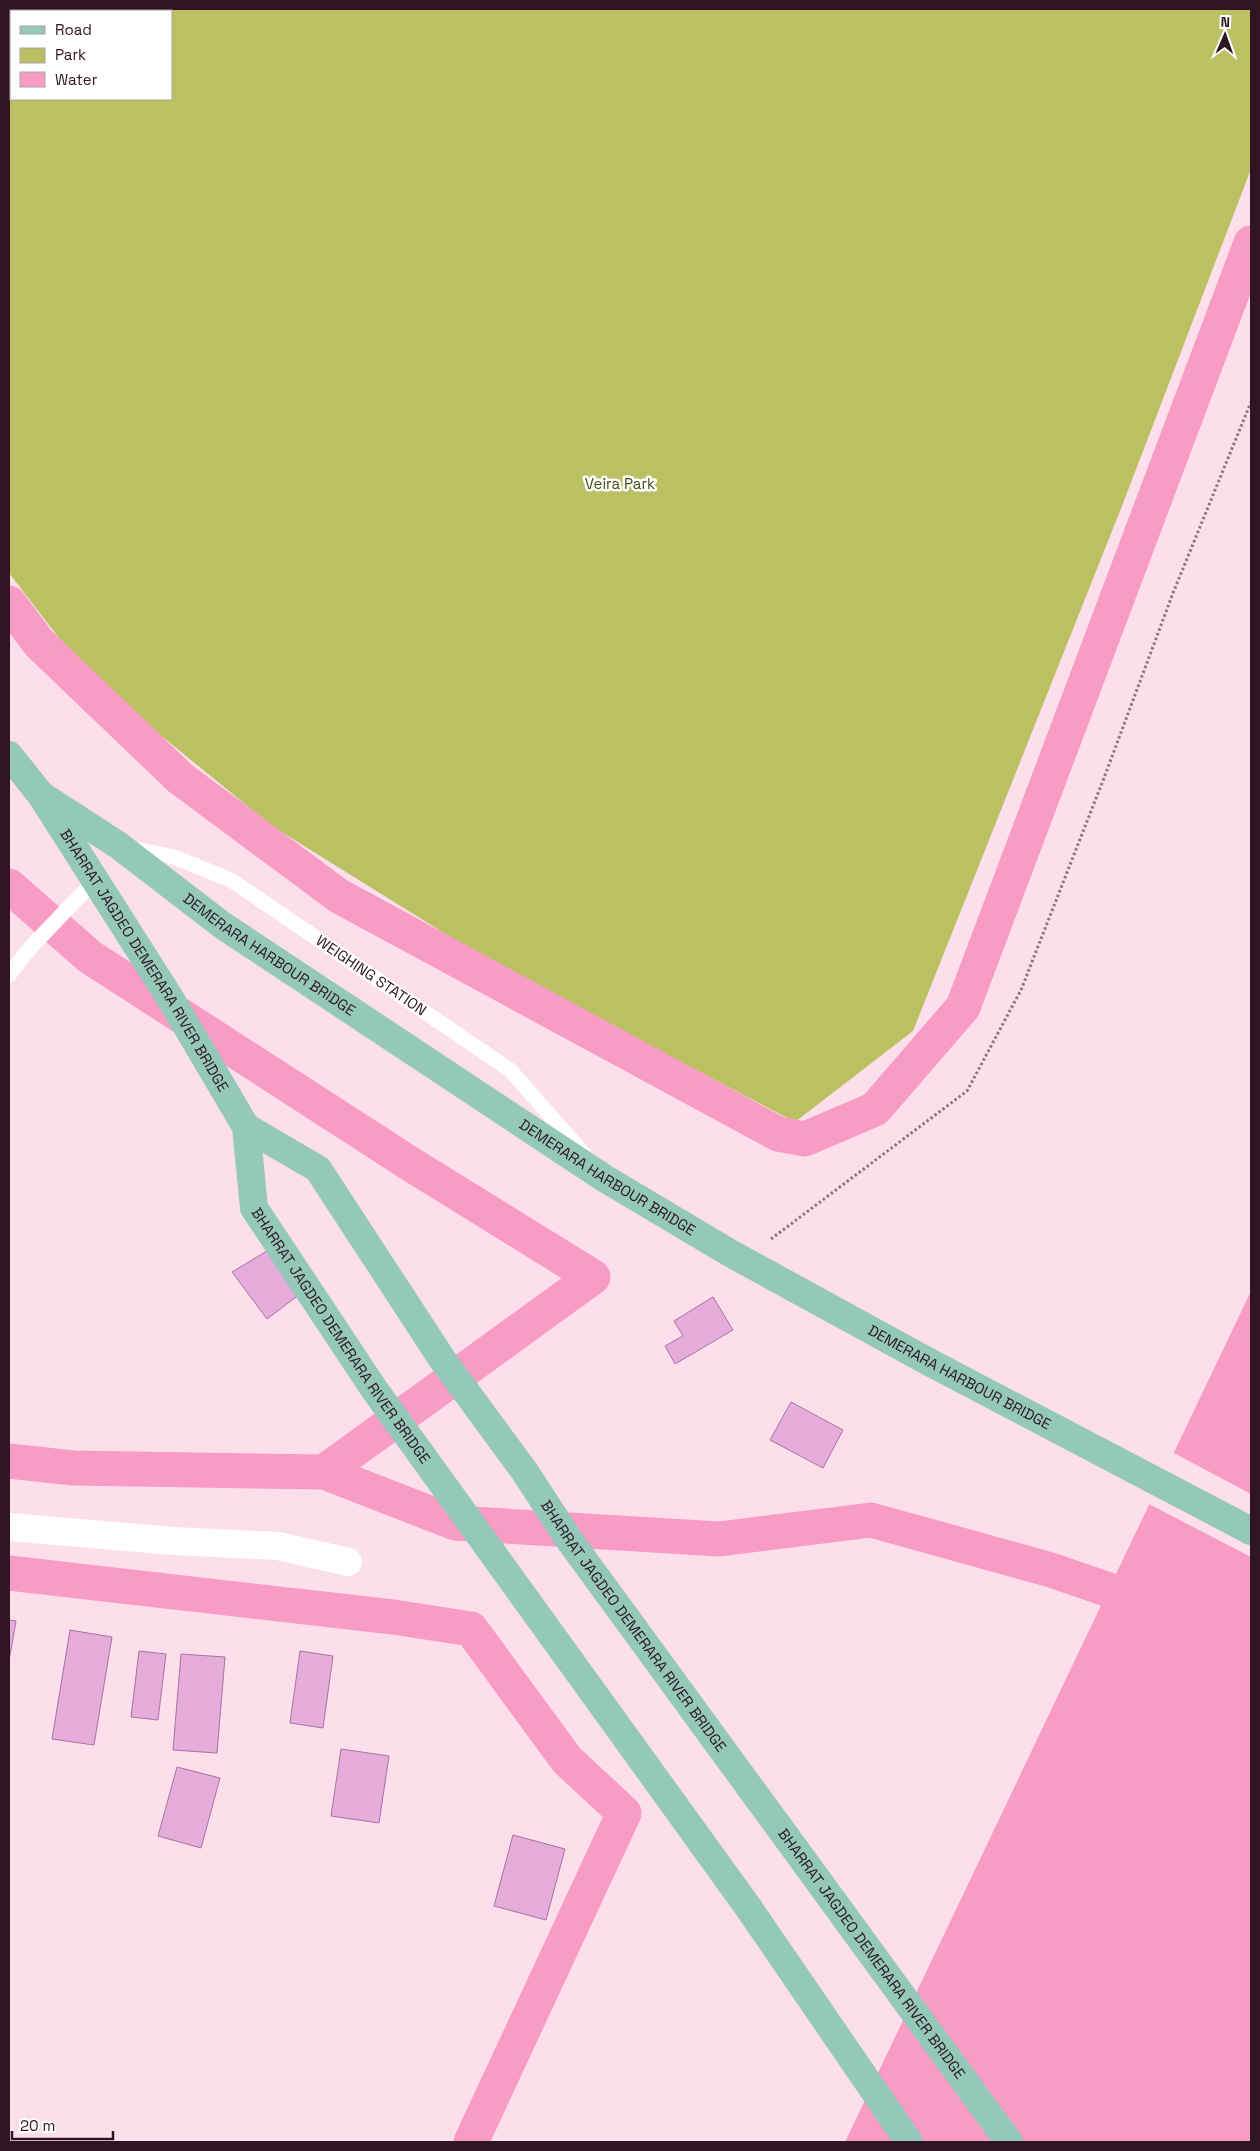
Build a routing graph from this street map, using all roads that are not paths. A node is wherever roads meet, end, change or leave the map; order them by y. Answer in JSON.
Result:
{"nodes":[{"id":1,"x":9,"y":755,"type":"edge"},
{"id":2,"x":41,"y":795,"type":"junction"},
{"id":3,"x":118,"y":845,"type":"junction"},
{"id":4,"x":95,"y":880,"type":"junction"},
{"id":5,"x":9,"y":975,"type":"edge"},
{"id":6,"x":246,"y":1127,"type":"junction"},
{"id":7,"x":604,"y":1178,"type":"junction"},
{"id":8,"x":9,"y":1527,"type":"edge"},
{"id":9,"x":1251,"y":1531,"type":"edge"},
{"id":10,"x":348,"y":1562,"type":"dead end"},
{"id":11,"x":909,"y":2142,"type":"edge"},
{"id":12,"x":1009,"y":2142,"type":"edge"}],
"edges":[{"from":1,"to":2,"type":"main road","name":"DEMERARA HARBOUR BRIDGE"},
{"from":2,"to":3,"type":"main road","name":"DEMERARA HARBOUR BRIDGE"},
{"from":2,"to":4,"type":"main road","name":"BHARRAT JAGDEO DEMERARA RIVER BRIDGE"},
{"from":3,"to":7,"type":"main road","name":"DEMERARA HARBOUR BRIDGE"},
{"from":3,"to":7,"type":"lane","name":"WEIGHING STATION"},
{"from":4,"to":5,"type":"lane"},
{"from":4,"to":6,"type":"main road","name":"BHARRAT JAGDEO DEMERARA RIVER BRIDGE"},
{"from":6,"to":11,"type":"main road","name":"BHARRAT JAGDEO DEMERARA RIVER BRIDGE"},
{"from":6,"to":12,"type":"main road","name":"BHARRAT JAGDEO DEMERARA RIVER BRIDGE"},
{"from":7,"to":9,"type":"main road","name":"DEMERARA HARBOUR BRIDGE"},
{"from":8,"to":10,"type":"street"}]}
